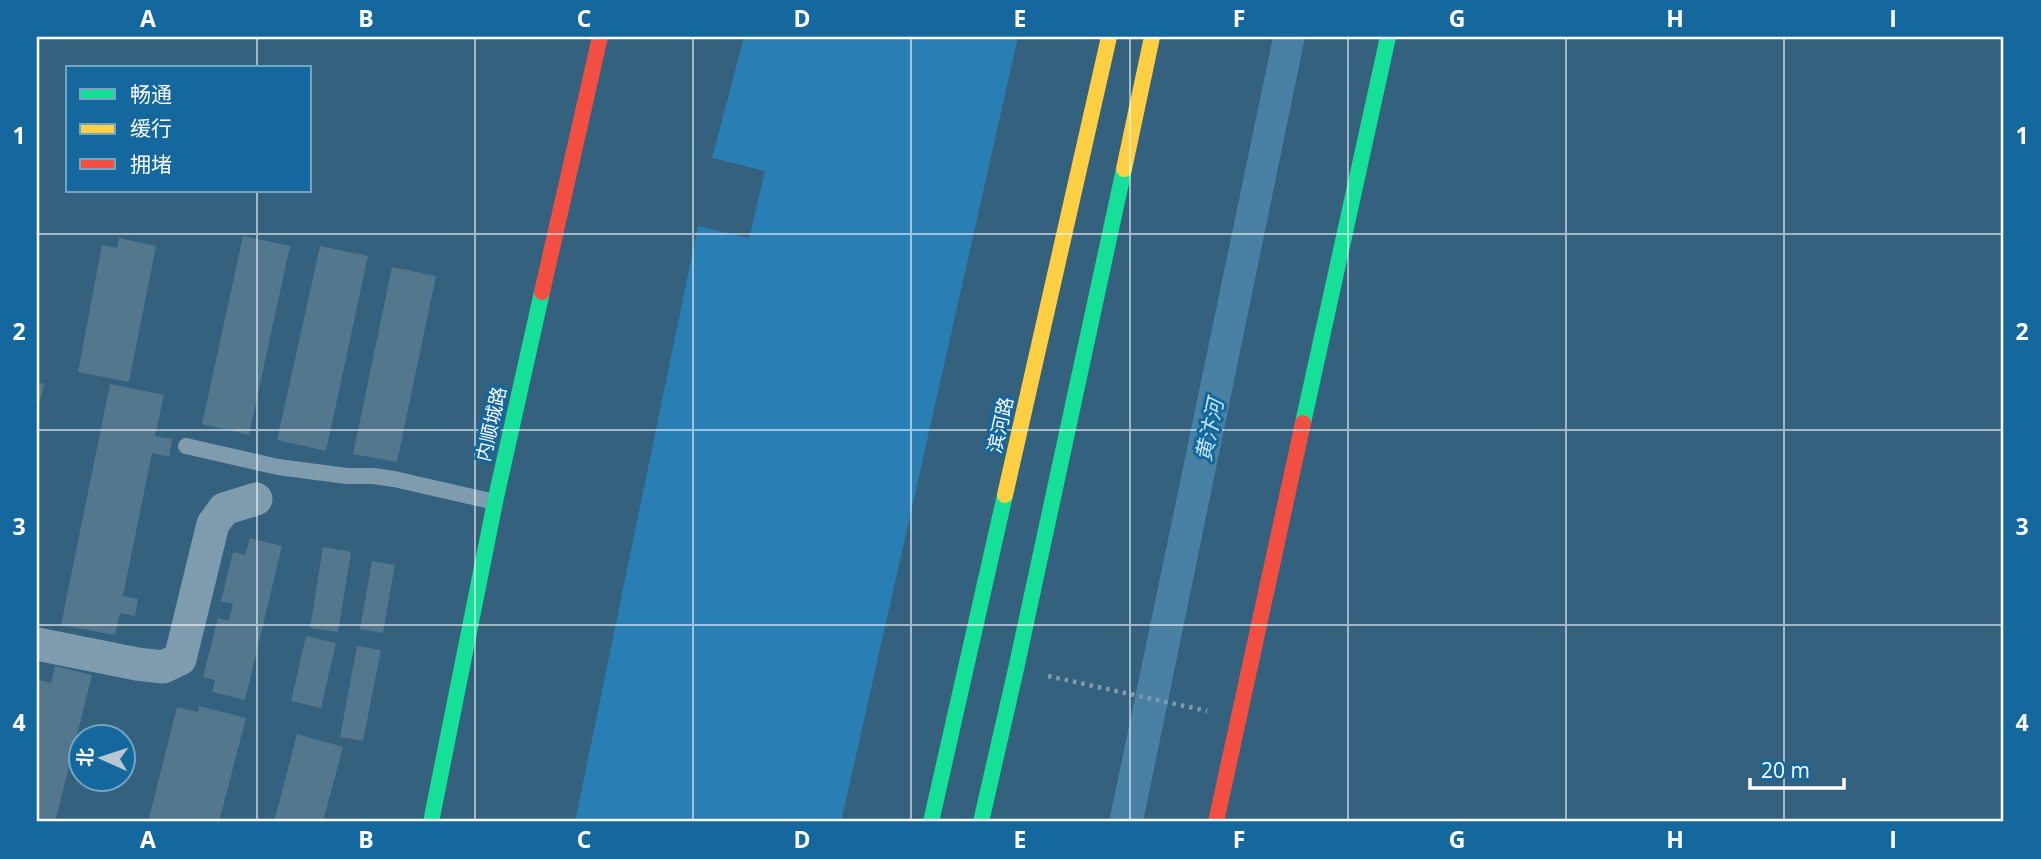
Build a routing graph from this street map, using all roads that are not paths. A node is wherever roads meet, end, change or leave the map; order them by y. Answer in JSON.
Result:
{"nodes":[{"id":1,"x":600,"y":37,"type":"edge"},
{"id":2,"x":1109,"y":37,"type":"edge"},
{"id":3,"x":1152,"y":37,"type":"edge"},
{"id":4,"x":1388,"y":37,"type":"edge"},
{"id":5,"x":186,"y":446,"type":"dead end"},
{"id":6,"x":256,"y":499,"type":"dead end"},
{"id":7,"x":495,"y":502,"type":"junction"},
{"id":8,"x":37,"y":645,"type":"edge"},
{"id":9,"x":430,"y":822,"type":"edge"},
{"id":10,"x":931,"y":822,"type":"edge"},
{"id":11,"x":981,"y":822,"type":"edge"},
{"id":12,"x":1216,"y":822,"type":"edge"}],
"edges":[{"from":1,"to":7,"type":"street","name":"内顺城路"},
{"from":2,"to":10,"type":"street","name":"滨河路"},
{"from":3,"to":11,"type":"street"},
{"from":4,"to":12,"type":"street"},
{"from":5,"to":7,"type":"lane"},
{"from":6,"to":8,"type":"street"},
{"from":7,"to":9,"type":"street","name":"内顺城路"}]}
